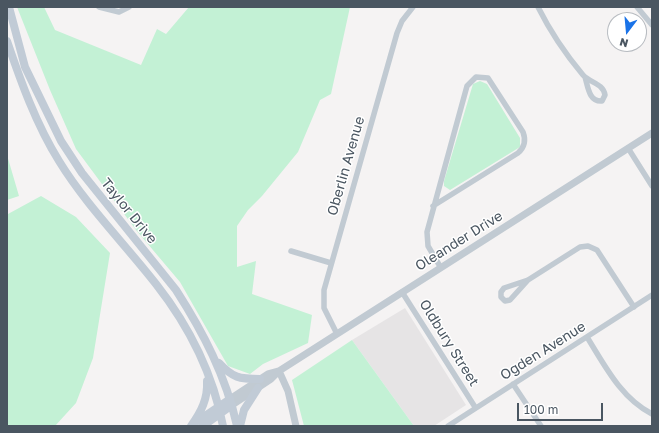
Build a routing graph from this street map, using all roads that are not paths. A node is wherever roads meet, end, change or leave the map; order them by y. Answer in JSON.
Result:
{"nodes":[{"id":1,"x":9,"y":7,"type":"edge"},
{"id":2,"x":98,"y":7,"type":"edge"},
{"id":3,"x":129,"y":7,"type":"edge"},
{"id":4,"x":413,"y":7,"type":"edge"},
{"id":5,"x":538,"y":7,"type":"edge"},
{"id":6,"x":637,"y":7,"type":"edge"},
{"id":7,"x":652,"y":25,"type":"edge"},
{"id":8,"x":7,"y":41,"type":"edge"},
{"id":9,"x":586,"y":77,"type":"dead end"},
{"id":10,"x":652,"y":133,"type":"edge"},
{"id":11,"x":628,"y":148,"type":"junction"},
{"id":12,"x":652,"y":186,"type":"edge"},
{"id":13,"x":433,"y":206,"type":"junction"},
{"id":14,"x":291,"y":251,"type":"dead end"},
{"id":15,"x":331,"y":263,"type":"junction"},
{"id":16,"x":441,"y":268,"type":"junction"},
{"id":17,"x":528,"y":280,"type":"junction"},
{"id":18,"x":402,"y":292,"type":"junction"},
{"id":19,"x":652,"y":296,"type":"edge"},
{"id":20,"x":634,"y":307,"type":"junction"},
{"id":21,"x":337,"y":334,"type":"junction"},
{"id":22,"x":587,"y":337,"type":"junction"},
{"id":23,"x":215,"y":359,"type":"junction"},
{"id":24,"x":207,"y":370,"type":"junction"},
{"id":25,"x":279,"y":371,"type":"junction"},
{"id":26,"x":260,"y":379,"type":"junction"},
{"id":27,"x":514,"y":384,"type":"junction"},
{"id":28,"x":258,"y":388,"type":"junction"},
{"id":29,"x":231,"y":402,"type":"junction"},
{"id":30,"x":475,"y":408,"type":"junction"},
{"id":31,"x":219,"y":410,"type":"junction"},
{"id":32,"x":652,"y":414,"type":"edge"},
{"id":33,"x":191,"y":426,"type":"edge"},
{"id":34,"x":203,"y":426,"type":"edge"},
{"id":35,"x":223,"y":426,"type":"edge"},
{"id":36,"x":237,"y":426,"type":"edge"},
{"id":37,"x":240,"y":426,"type":"edge"},
{"id":38,"x":296,"y":426,"type":"edge"},
{"id":39,"x":448,"y":426,"type":"edge"},
{"id":40,"x":542,"y":426,"type":"edge"}],
"edges":[{"from":1,"to":23,"type":"main road","name":"Taylor Drive"},
{"from":2,"to":3,"type":"street"},
{"from":4,"to":15,"type":"street","name":"Oberlin Avenue"},
{"from":5,"to":9,"type":"street"},
{"from":6,"to":7,"type":"street"},
{"from":8,"to":24,"type":"main road","name":"Taylor Drive"},
{"from":10,"to":11,"type":"street","name":"Oleander Drive"},
{"from":11,"to":12,"type":"street"},
{"from":11,"to":16,"type":"street","name":"Oleander Drive"},
{"from":13,"to":13,"type":"street"},
{"from":13,"to":16,"type":"street"},
{"from":14,"to":15,"type":"street"},
{"from":15,"to":21,"type":"street","name":"Oberlin Avenue"},
{"from":16,"to":18,"type":"street","name":"Oleander Drive"},
{"from":17,"to":17,"type":"street"},
{"from":17,"to":20,"type":"street"},
{"from":18,"to":21,"type":"street","name":"Oleander Drive"},
{"from":18,"to":30,"type":"street","name":"Oldbury Street"},
{"from":19,"to":20,"type":"street","name":"Ogden Avenue"},
{"from":20,"to":22,"type":"street","name":"Ogden Avenue"},
{"from":21,"to":25,"type":"street","name":"Oleander Drive"},
{"from":22,"to":27,"type":"street","name":"Ogden Avenue"},
{"from":22,"to":32,"type":"street"},
{"from":23,"to":26,"type":"main road"},
{"from":23,"to":29,"type":"main road","name":"Taylor Drive"},
{"from":24,"to":31,"type":"main road","name":"Taylor Drive"},
{"from":24,"to":33,"type":"main road"},
{"from":25,"to":26,"type":"street","name":"Oleander Drive"},
{"from":25,"to":28,"type":"street","name":"Oleander Drive"},
{"from":25,"to":38,"type":"street"},
{"from":26,"to":29,"type":"street","name":"Oleander Drive"},
{"from":27,"to":30,"type":"street","name":"Ogden Avenue"},
{"from":27,"to":40,"type":"street"},
{"from":28,"to":29,"type":"street","name":"Oleander Drive"},
{"from":28,"to":37,"type":"main road"},
{"from":29,"to":31,"type":"main road"},
{"from":29,"to":36,"type":"main road","name":"Taylor Drive"},
{"from":30,"to":39,"type":"street","name":"Ogden Avenue"},
{"from":31,"to":33,"type":"main road"},
{"from":31,"to":34,"type":"main road"},
{"from":31,"to":35,"type":"main road","name":"Taylor Drive"}]}
